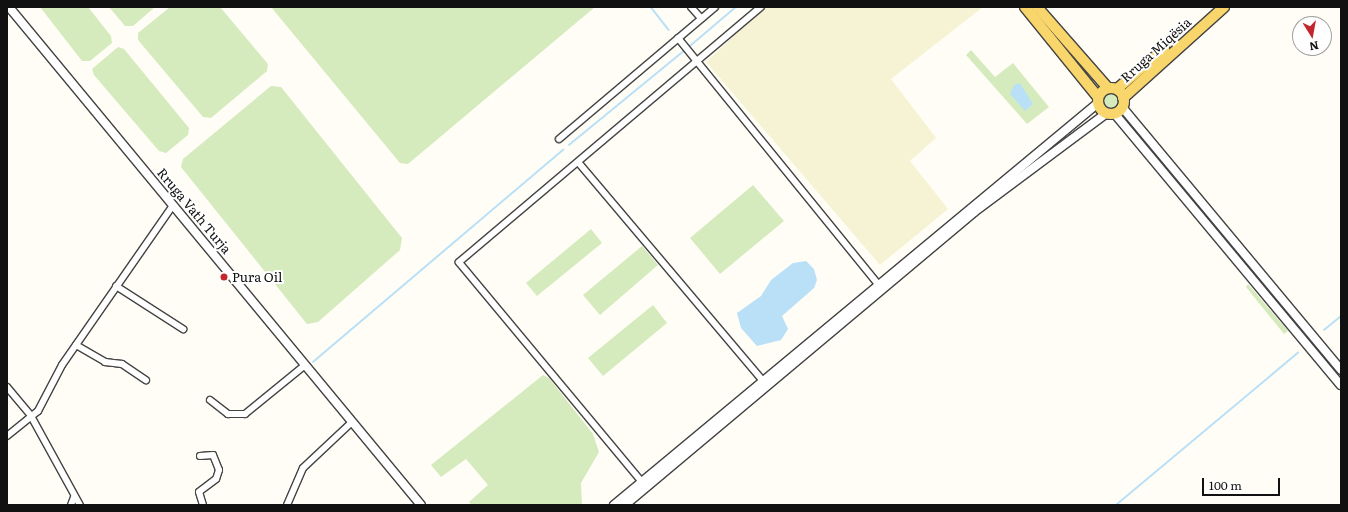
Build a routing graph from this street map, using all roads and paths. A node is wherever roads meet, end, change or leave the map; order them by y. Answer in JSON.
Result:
{"nodes":[{"id":1,"x":9,"y":7,"type":"edge"},
{"id":2,"x":691,"y":7,"type":"edge"},
{"id":3,"x":715,"y":7,"type":"edge"},
{"id":4,"x":761,"y":7,"type":"edge"},
{"id":5,"x":1025,"y":7,"type":"edge"},
{"id":6,"x":1037,"y":7,"type":"edge"},
{"id":7,"x":1215,"y":7,"type":"edge"},
{"id":8,"x":1224,"y":7,"type":"edge"},
{"id":9,"x":701,"y":18,"type":"junction"},
{"id":10,"x":678,"y":38,"type":"junction"},
{"id":11,"x":697,"y":61,"type":"junction"},
{"id":12,"x":1112,"y":89,"type":"junction"},
{"id":13,"x":1098,"y":100,"type":"junction"},
{"id":14,"x":1116,"y":108,"type":"junction"},
{"id":15,"x":559,"y":139,"type":"dead end"},
{"id":16,"x":578,"y":162,"type":"junction"},
{"id":17,"x":173,"y":204,"type":"junction"},
{"id":18,"x":878,"y":284,"type":"junction"},
{"id":19,"x":116,"y":286,"type":"junction"},
{"id":20,"x":183,"y":329,"type":"dead end"},
{"id":21,"x":76,"y":345,"type":"junction"},
{"id":22,"x":305,"y":365,"type":"junction"},
{"id":23,"x":1341,"y":370,"type":"edge"},
{"id":24,"x":146,"y":380,"type":"dead end"},
{"id":25,"x":763,"y":381,"type":"junction"},
{"id":26,"x":1341,"y":385,"type":"edge"},
{"id":27,"x":7,"y":387,"type":"edge"},
{"id":28,"x":210,"y":400,"type":"dead end"},
{"id":29,"x":31,"y":416,"type":"junction"},
{"id":30,"x":352,"y":422,"type":"junction"},
{"id":31,"x":7,"y":436,"type":"edge"},
{"id":32,"x":200,"y":456,"type":"dead end"},
{"id":33,"x":642,"y":482,"type":"junction"},
{"id":34,"x":74,"y":497,"type":"junction"},
{"id":35,"x":71,"y":505,"type":"edge"},
{"id":36,"x":80,"y":505,"type":"edge"},
{"id":37,"x":203,"y":505,"type":"edge"},
{"id":38,"x":287,"y":505,"type":"edge"},
{"id":39,"x":421,"y":505,"type":"edge"},
{"id":40,"x":614,"y":505,"type":"edge"},
{"id":41,"x":625,"y":505,"type":"edge"}],
"edges":[{"from":1,"to":17,"type":"street","name":"Rruga Vath Turja"},
{"from":2,"to":9,"type":"street"},
{"from":3,"to":9,"type":"street"},
{"from":4,"to":11,"type":"street"},
{"from":5,"to":13,"type":"main road"},
{"from":6,"to":12,"type":"main road"},
{"from":7,"to":12,"type":"main road","name":"Rruga Miqësia"},
{"from":8,"to":14,"type":"main road","name":"Rruga Miqësia"},
{"from":9,"to":10,"type":"street"},
{"from":10,"to":11,"type":"street"},
{"from":10,"to":15,"type":"street"},
{"from":11,"to":16,"type":"street"},
{"from":11,"to":18,"type":"street"},
{"from":12,"to":13,"type":"main road","name":"Rruga Miqësia"},
{"from":12,"to":14,"type":"main road"},
{"from":13,"to":14,"type":"main road"},
{"from":13,"to":18,"type":"street"},
{"from":14,"to":23,"type":"street"},
{"from":14,"to":26,"type":"street"},
{"from":14,"to":41,"type":"street"},
{"from":16,"to":25,"type":"street"},
{"from":16,"to":33,"type":"street"},
{"from":17,"to":19,"type":"street"},
{"from":17,"to":22,"type":"street","name":"Rruga Vath Turja"},
{"from":18,"to":25,"type":"street"},
{"from":19,"to":20,"type":"street"},
{"from":19,"to":21,"type":"street"},
{"from":21,"to":24,"type":"street"},
{"from":21,"to":29,"type":"street"},
{"from":22,"to":28,"type":"street"},
{"from":22,"to":30,"type":"street","name":"Rruga Vath Turja"},
{"from":25,"to":33,"type":"street"},
{"from":27,"to":29,"type":"street"},
{"from":29,"to":31,"type":"street"},
{"from":29,"to":34,"type":"street"},
{"from":30,"to":38,"type":"street"},
{"from":30,"to":39,"type":"street","name":"Rruga Vath Turja"},
{"from":32,"to":37,"type":"street"},
{"from":33,"to":40,"type":"street"},
{"from":34,"to":35,"type":"street"},
{"from":34,"to":36,"type":"street"}]}
